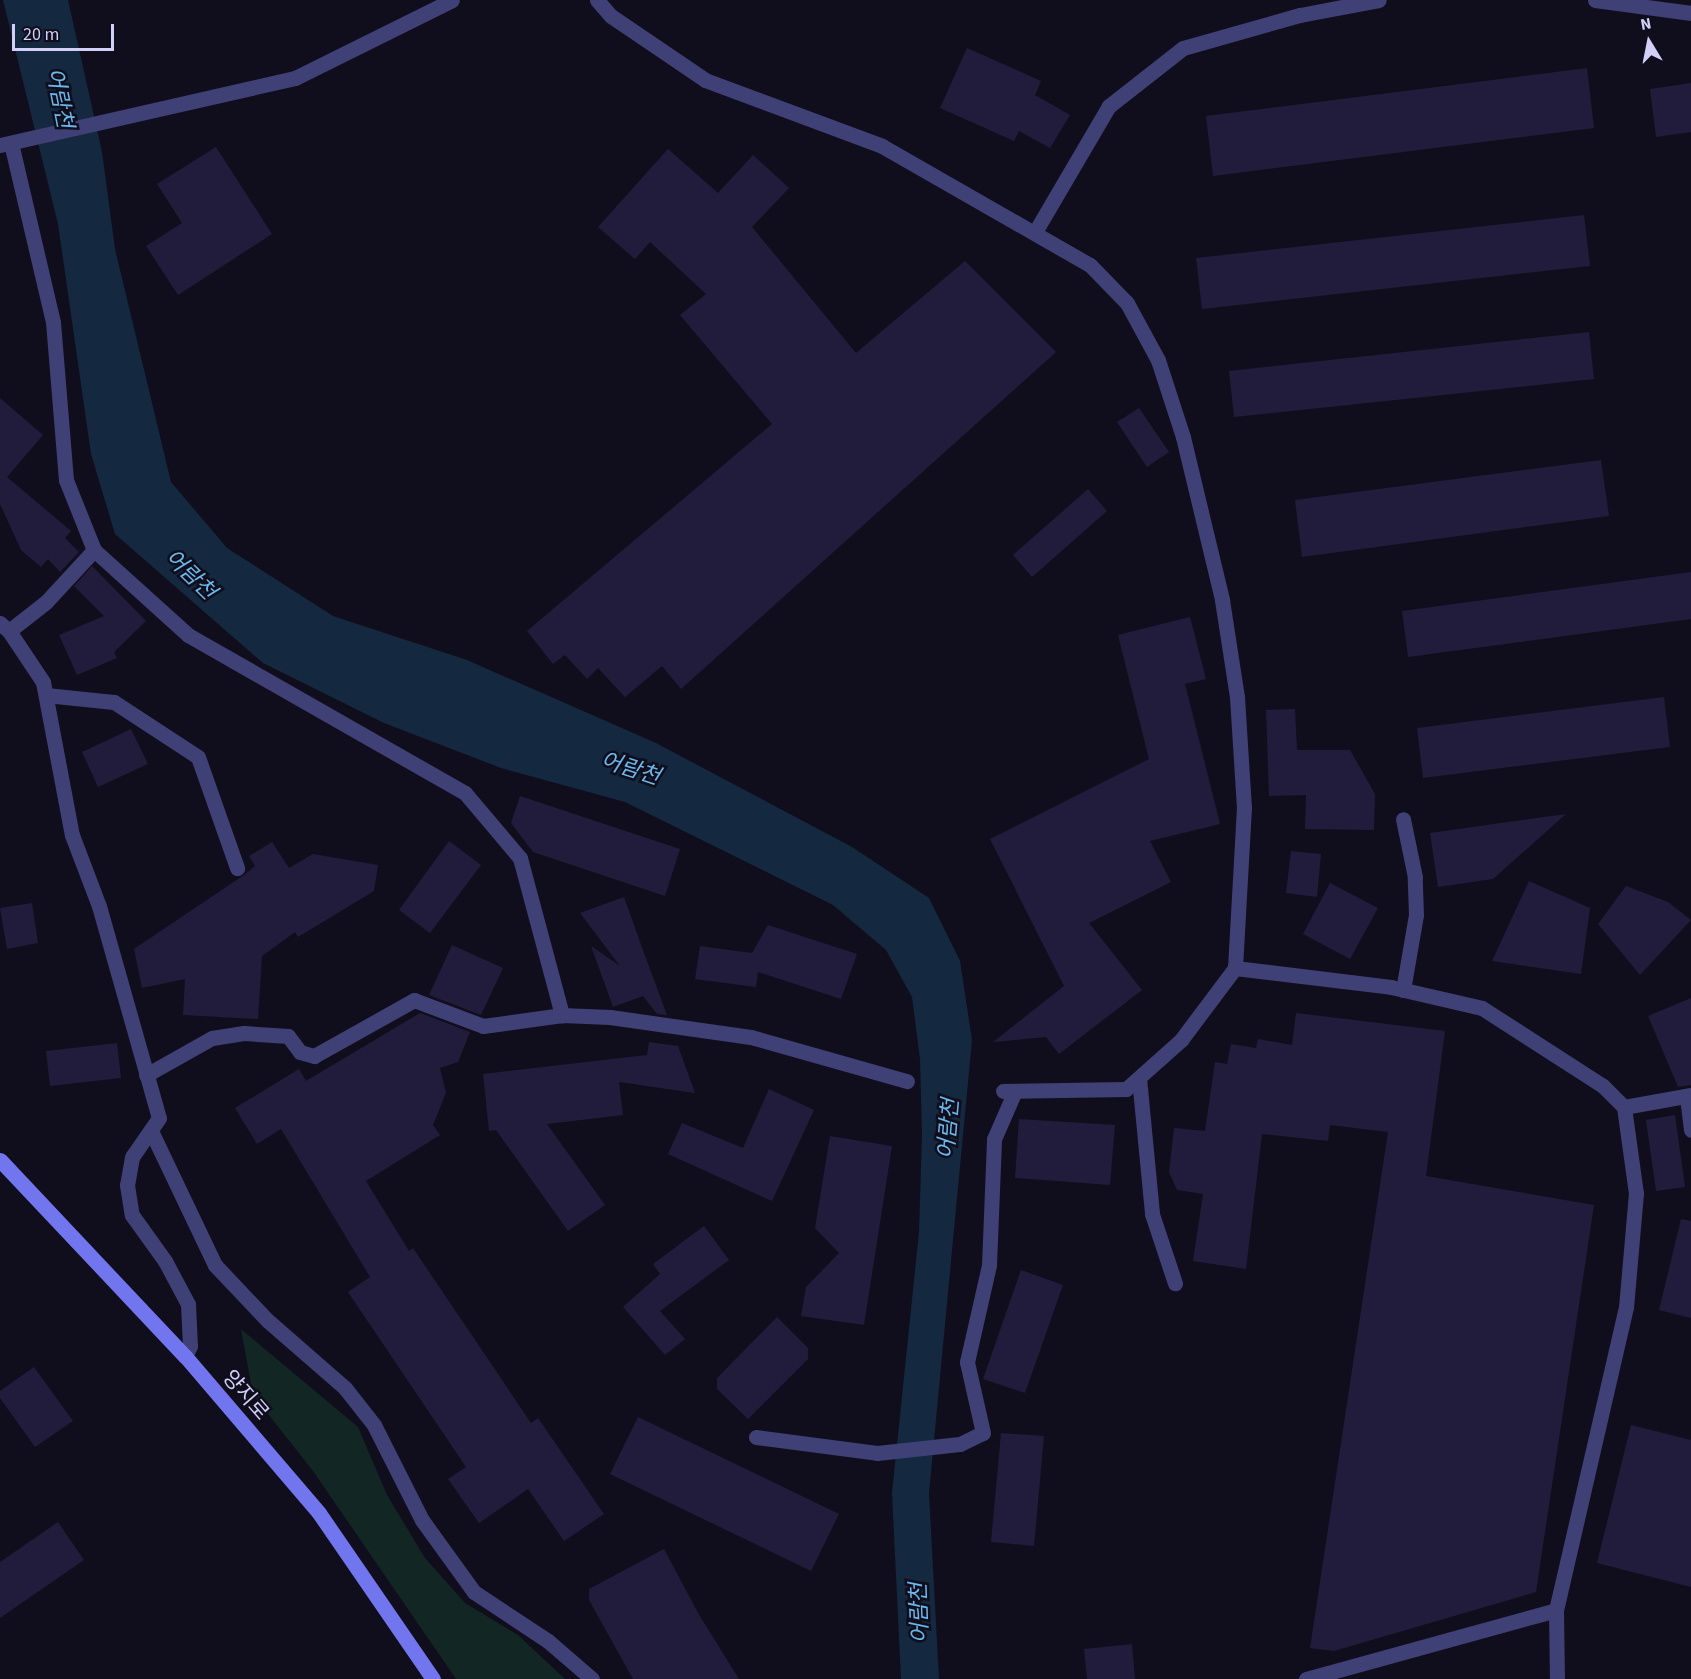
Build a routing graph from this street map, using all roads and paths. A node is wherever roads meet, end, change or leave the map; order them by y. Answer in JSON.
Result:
{"nodes":[{"id":1,"x":452,"y":0,"type":"edge"},
{"id":2,"x":597,"y":0,"type":"edge"},
{"id":3,"x":1379,"y":0,"type":"edge"},
{"id":4,"x":1595,"y":0,"type":"edge"},
{"id":5,"x":1657,"y":5,"type":"edge"},
{"id":6,"x":1691,"y":14,"type":"edge"},
{"id":7,"x":5,"y":144,"type":"edge"},
{"id":8,"x":1035,"y":232,"type":"junction"},
{"id":9,"x":94,"y":550,"type":"junction"},
{"id":10,"x":5,"y":627,"type":"edge"},
{"id":11,"x":46,"y":695,"type":"junction"},
{"id":12,"x":1403,"y":819,"type":"dead end"},
{"id":13,"x":237,"y":868,"type":"dead end"},
{"id":14,"x":1236,"y":968,"type":"junction"},
{"id":15,"x":1403,"y":990,"type":"junction"},
{"id":16,"x":562,"y":1015,"type":"junction"},
{"id":17,"x":146,"y":1075,"type":"junction"},
{"id":18,"x":1139,"y":1078,"type":"junction"},
{"id":19,"x":907,"y":1081,"type":"dead end"},
{"id":20,"x":1689,"y":1096,"type":"edge"},
{"id":21,"x":1624,"y":1107,"type":"junction"},
{"id":22,"x":1691,"y":1130,"type":"edge"},
{"id":23,"x":152,"y":1133,"type":"junction"},
{"id":24,"x":0,"y":1161,"type":"edge"},
{"id":25,"x":1175,"y":1283,"type":"dead end"},
{"id":26,"x":185,"y":1356,"type":"junction"},
{"id":27,"x":756,"y":1437,"type":"dead end"},
{"id":28,"x":1556,"y":1610,"type":"junction"},
{"id":29,"x":433,"y":1679,"type":"edge"},
{"id":30,"x":592,"y":1679,"type":"edge"},
{"id":31,"x":1306,"y":1679,"type":"edge"},
{"id":32,"x":1557,"y":1679,"type":"edge"}],
"edges":[{"from":1,"to":7,"type":"street"},
{"from":2,"to":8,"type":"street"},
{"from":3,"to":8,"type":"street"},
{"from":4,"to":5,"type":"street"},
{"from":5,"to":6,"type":"street"},
{"from":7,"to":9,"type":"street"},
{"from":8,"to":14,"type":"street"},
{"from":9,"to":10,"type":"street"},
{"from":9,"to":16,"type":"street"},
{"from":10,"to":11,"type":"street"},
{"from":11,"to":13,"type":"street"},
{"from":11,"to":17,"type":"street"},
{"from":12,"to":15,"type":"street"},
{"from":14,"to":15,"type":"street"},
{"from":14,"to":18,"type":"street"},
{"from":15,"to":21,"type":"street"},
{"from":16,"to":17,"type":"street"},
{"from":16,"to":19,"type":"street"},
{"from":17,"to":23,"type":"street"},
{"from":18,"to":25,"type":"street"},
{"from":18,"to":27,"type":"street"},
{"from":20,"to":21,"type":"street"},
{"from":20,"to":22,"type":"street"},
{"from":21,"to":28,"type":"street"},
{"from":23,"to":26,"type":"street"},
{"from":23,"to":30,"type":"street"},
{"from":24,"to":26,"type":"street","name":"양지로"},
{"from":26,"to":29,"type":"street","name":"양지로"},
{"from":28,"to":31,"type":"street"},
{"from":28,"to":32,"type":"street"}]}
